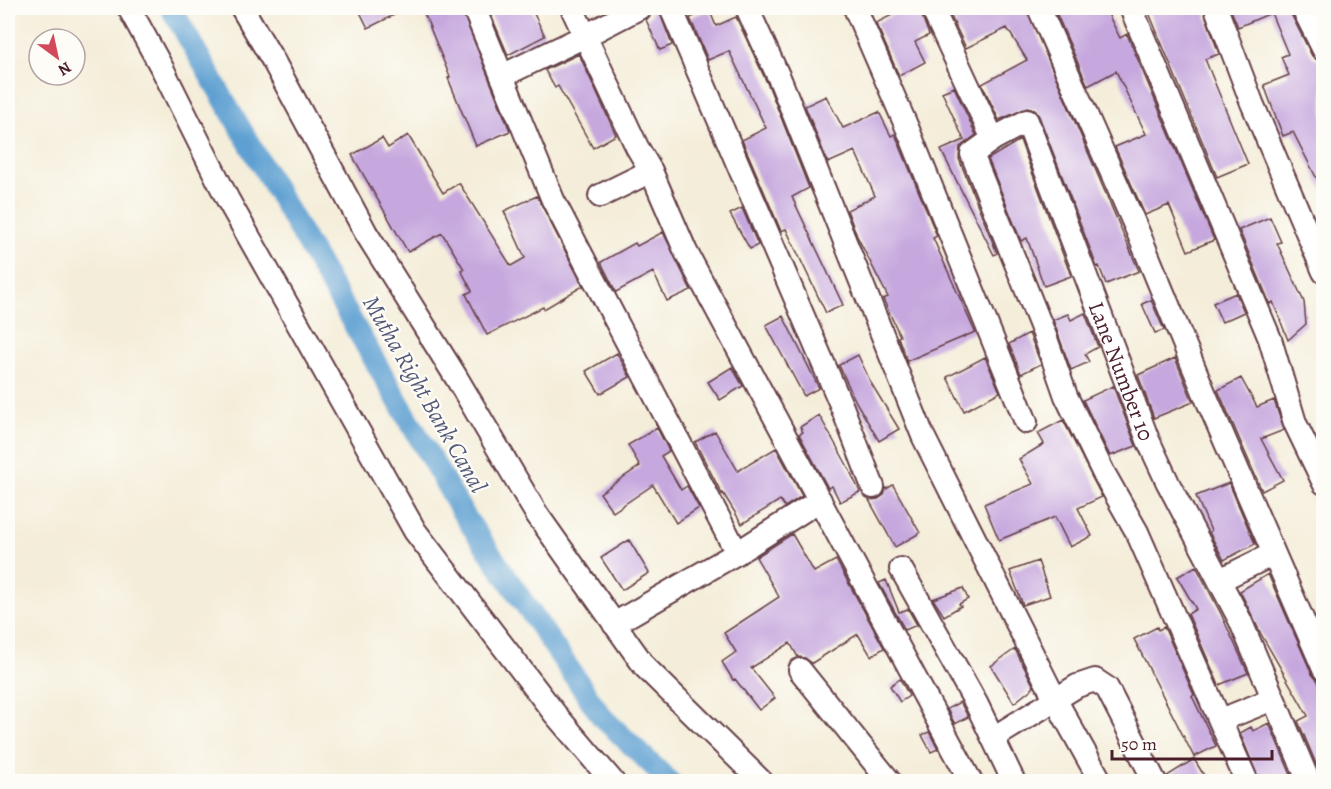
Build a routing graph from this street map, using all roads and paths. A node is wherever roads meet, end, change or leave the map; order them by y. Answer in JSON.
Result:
{"nodes":[{"id":1,"x":129,"y":8,"type":"edge"},
{"id":2,"x":242,"y":8,"type":"edge"},
{"id":3,"x":474,"y":8,"type":"edge"},
{"id":4,"x":572,"y":8,"type":"edge"},
{"id":5,"x":639,"y":8,"type":"edge"},
{"id":6,"x":671,"y":8,"type":"edge"},
{"id":7,"x":747,"y":8,"type":"edge"},
{"id":8,"x":855,"y":8,"type":"edge"},
{"id":9,"x":932,"y":8,"type":"edge"},
{"id":10,"x":1039,"y":8,"type":"edge"},
{"id":11,"x":1131,"y":8,"type":"edge"},
{"id":12,"x":1216,"y":8,"type":"edge"},
{"id":13,"x":1303,"y":8,"type":"edge"},
{"id":14,"x":585,"y":36,"type":"junction"},
{"id":15,"x":1323,"y":50,"type":"edge"},
{"id":16,"x":502,"y":76,"type":"junction"},
{"id":17,"x":993,"y":139,"type":"junction"},
{"id":18,"x":651,"y":171,"type":"junction"},
{"id":19,"x":600,"y":196,"type":"dead end"},
{"id":20,"x":1323,"y":272,"type":"edge"},
{"id":21,"x":1026,"y":422,"type":"dead end"},
{"id":22,"x":1323,"y":483,"type":"edge"},
{"id":23,"x":873,"y":487,"type":"dead end"},
{"id":24,"x":820,"y":500,"type":"junction"},
{"id":25,"x":737,"y":553,"type":"junction"},
{"id":26,"x":1273,"y":554,"type":"junction"},
{"id":27,"x":901,"y":569,"type":"dead end"},
{"id":28,"x":1220,"y":580,"type":"junction"},
{"id":29,"x":614,"y":624,"type":"junction"},
{"id":30,"x":1323,"y":669,"type":"edge"},
{"id":31,"x":800,"y":670,"type":"dead end"},
{"id":32,"x":1055,"y":699,"type":"junction"},
{"id":33,"x":1273,"y":699,"type":"junction"},
{"id":34,"x":1221,"y":720,"type":"junction"},
{"id":35,"x":993,"y":738,"type":"junction"},
{"id":36,"x":613,"y":782,"type":"edge"},
{"id":37,"x":762,"y":782,"type":"edge"},
{"id":38,"x":890,"y":782,"type":"edge"},
{"id":39,"x":971,"y":782,"type":"edge"},
{"id":40,"x":1014,"y":782,"type":"edge"},
{"id":41,"x":1101,"y":782,"type":"edge"},
{"id":42,"x":1155,"y":782,"type":"edge"},
{"id":43,"x":1247,"y":782,"type":"edge"},
{"id":44,"x":1309,"y":782,"type":"edge"}],
"edges":[{"from":1,"to":36,"type":"street"},
{"from":2,"to":29,"type":"street"},
{"from":3,"to":16,"type":"street"},
{"from":4,"to":14,"type":"street"},
{"from":5,"to":14,"type":"street"},
{"from":6,"to":23,"type":"street"},
{"from":7,"to":32,"type":"street"},
{"from":8,"to":21,"type":"street"},
{"from":9,"to":17,"type":"street"},
{"from":10,"to":26,"type":"street"},
{"from":11,"to":22,"type":"street"},
{"from":12,"to":20,"type":"street"},
{"from":13,"to":15,"type":"street"},
{"from":14,"to":16,"type":"street"},
{"from":14,"to":18,"type":"street"},
{"from":16,"to":25,"type":"street"},
{"from":17,"to":28,"type":"street","name":"Lane Number 10"},
{"from":17,"to":34,"type":"street"},
{"from":18,"to":19,"type":"street"},
{"from":18,"to":24,"type":"street"},
{"from":24,"to":25,"type":"street"},
{"from":24,"to":39,"type":"street"},
{"from":25,"to":29,"type":"street"},
{"from":26,"to":28,"type":"street"},
{"from":26,"to":30,"type":"street"},
{"from":27,"to":35,"type":"street"},
{"from":28,"to":33,"type":"street","name":"Lane Number 10"},
{"from":29,"to":37,"type":"street"},
{"from":31,"to":38,"type":"street"},
{"from":32,"to":35,"type":"street"},
{"from":32,"to":41,"type":"street"},
{"from":32,"to":42,"type":"street"},
{"from":33,"to":34,"type":"street"},
{"from":33,"to":44,"type":"street","name":"Lane Number 10"},
{"from":34,"to":43,"type":"street"},
{"from":35,"to":40,"type":"street"}]}
